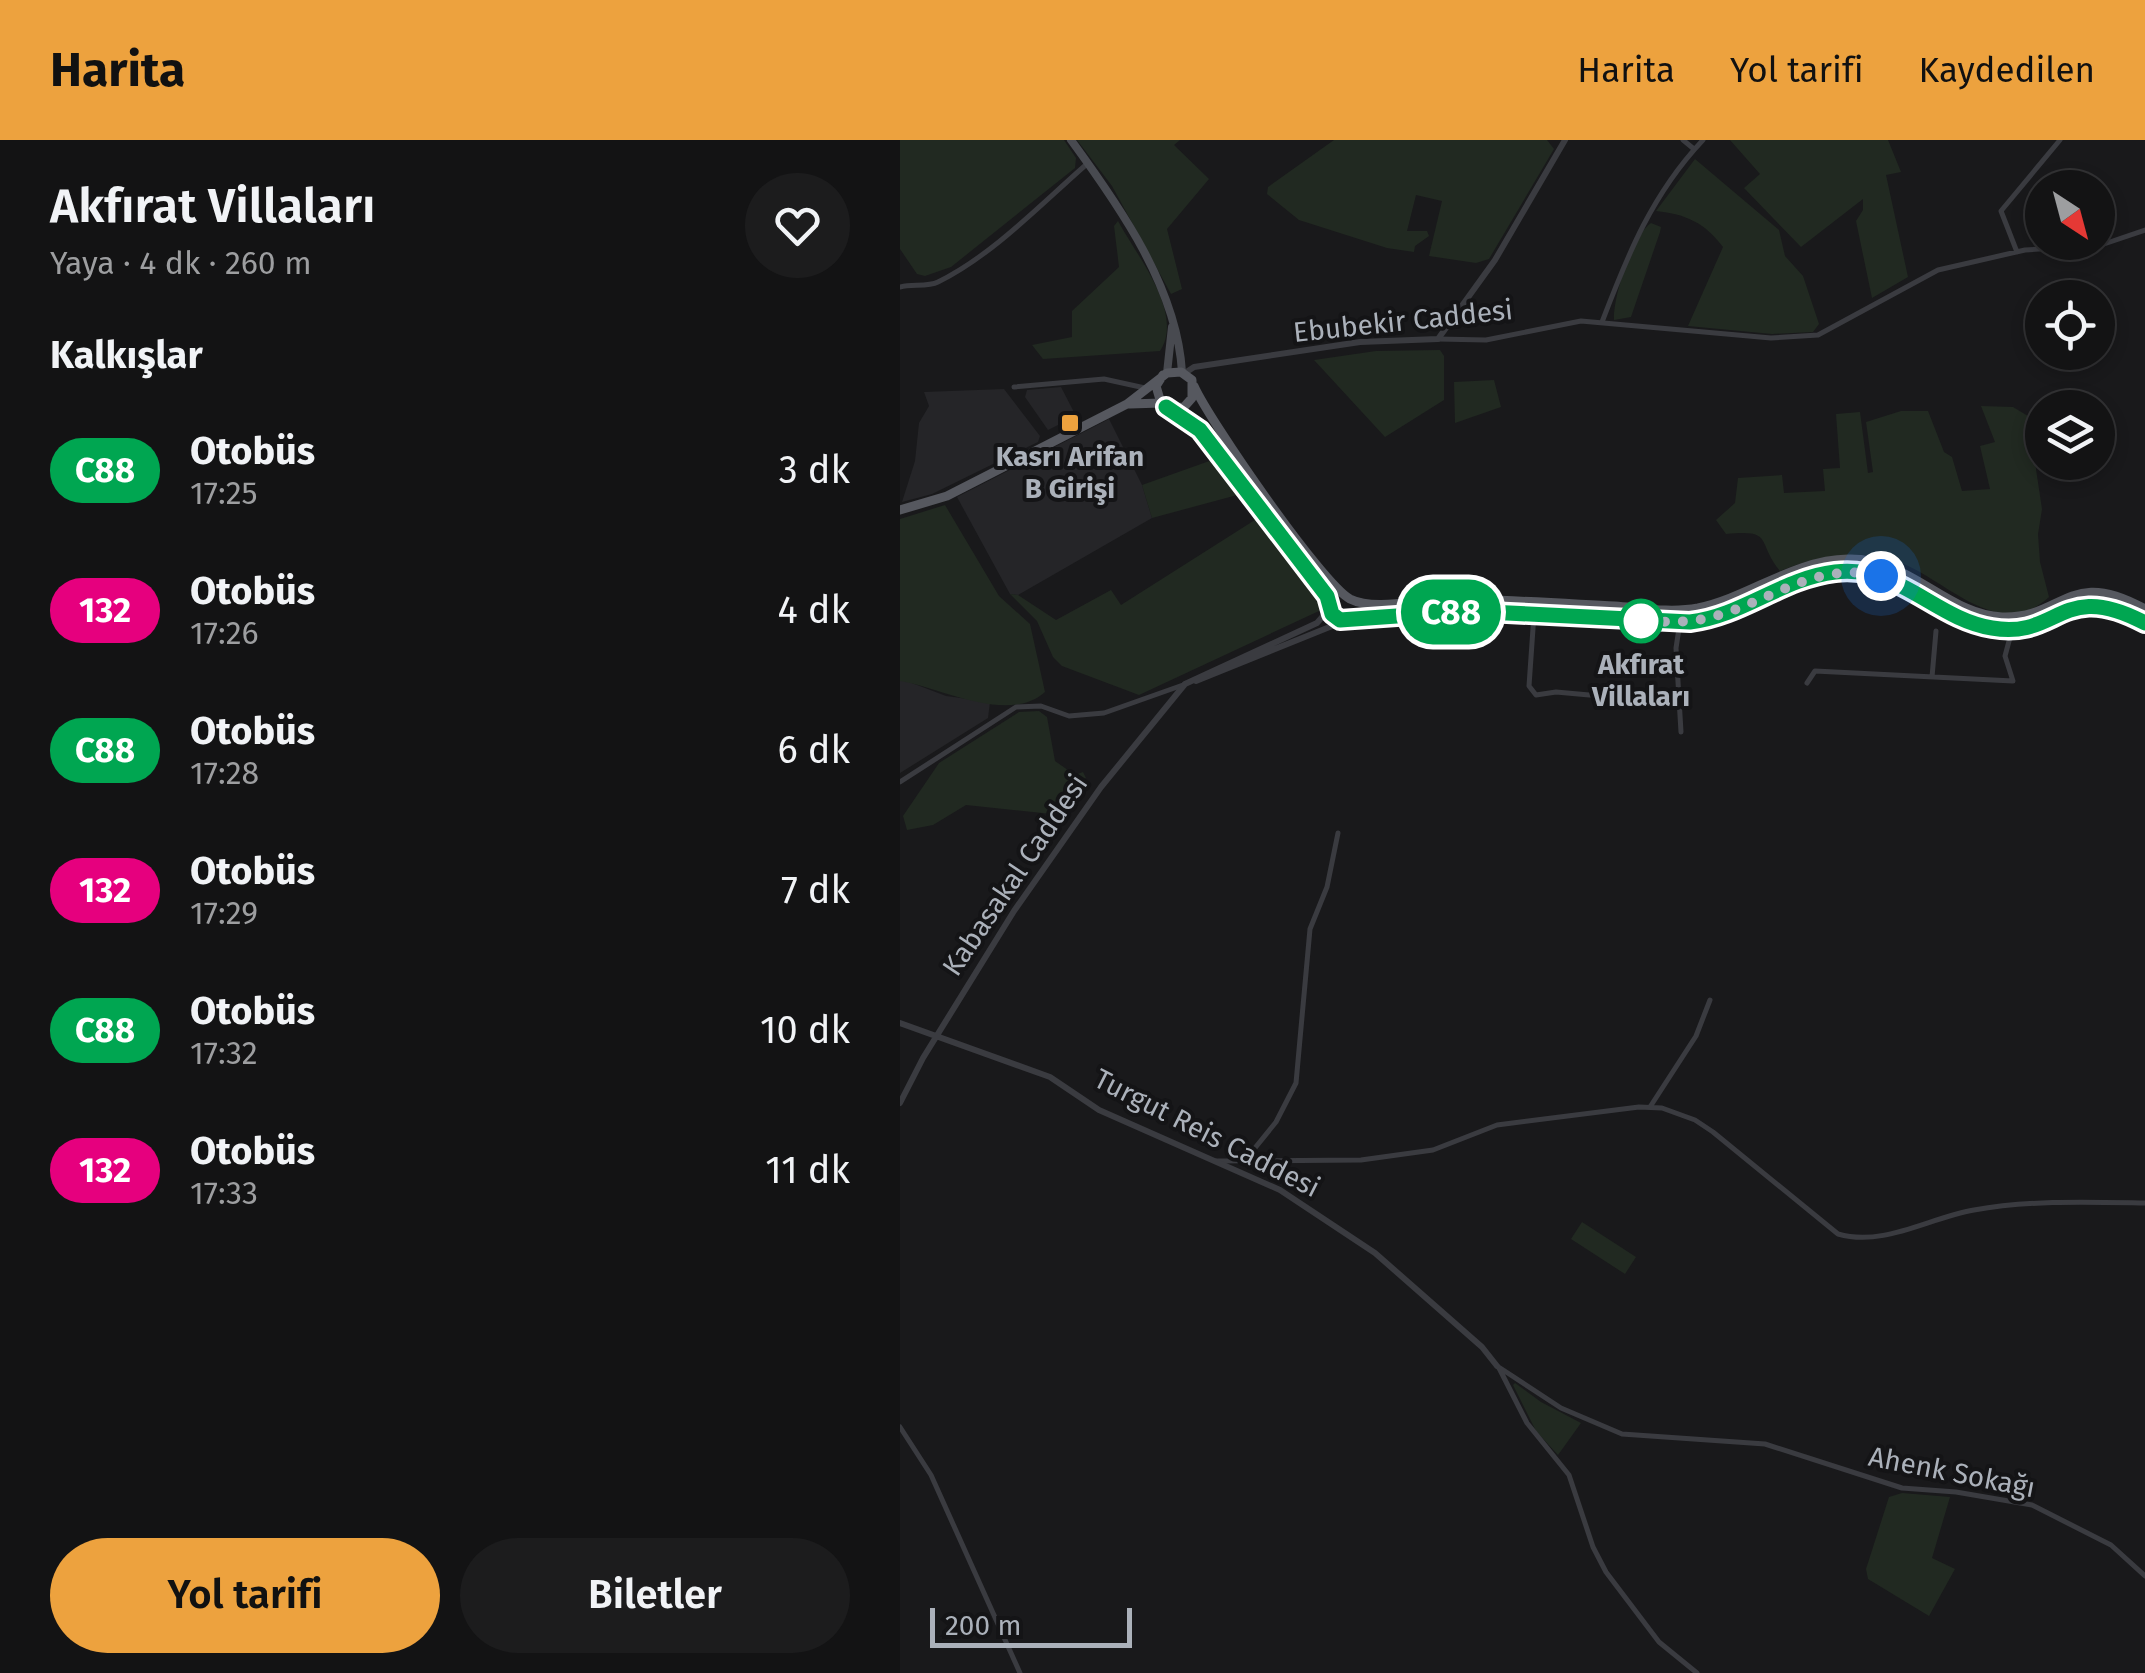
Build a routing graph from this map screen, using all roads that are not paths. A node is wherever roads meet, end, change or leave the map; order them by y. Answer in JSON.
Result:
{"nodes":[{"id":1,"x":1071,"y":140,"type":"edge"},
{"id":2,"x":1684,"y":140,"type":"edge"},
{"id":3,"x":1703,"y":140,"type":"edge"},
{"id":4,"x":2060,"y":140,"type":"edge"},
{"id":5,"x":1561,"y":142,"type":"edge"},
{"id":6,"x":1694,"y":149,"type":"junction"},
{"id":7,"x":1088,"y":163,"type":"junction"},
{"id":8,"x":2145,"y":230,"type":"edge"},
{"id":9,"x":2017,"y":252,"type":"junction"},
{"id":10,"x":900,"y":287,"type":"edge"},
{"id":11,"x":1169,"y":308,"type":"junction"},
{"id":12,"x":1602,"y":322,"type":"junction"},
{"id":13,"x":1438,"y":339,"type":"junction"},
{"id":14,"x":1183,"y":373,"type":"junction"},
{"id":15,"x":1164,"y":374,"type":"junction"},
{"id":16,"x":1194,"y":386,"type":"junction"},
{"id":17,"x":1014,"y":387,"type":"dead end"},
{"id":18,"x":1148,"y":388,"type":"junction"},
{"id":19,"x":1127,"y":404,"type":"junction"},
{"id":20,"x":1164,"y":405,"type":"junction"},
{"id":21,"x":900,"y":510,"type":"edge"},
{"id":22,"x":1348,"y":598,"type":"junction"},
{"id":23,"x":1331,"y":606,"type":"junction"},
{"id":24,"x":2145,"y":609,"type":"edge"},
{"id":25,"x":1534,"y":614,"type":"junction"},
{"id":26,"x":1347,"y":620,"type":"junction"},
{"id":27,"x":1680,"y":622,"type":"junction"},
{"id":28,"x":2145,"y":624,"type":"edge"},
{"id":29,"x":2012,"y":630,"type":"junction"},
{"id":30,"x":1936,"y":631,"type":"dead end"},
{"id":31,"x":1932,"y":677,"type":"junction"},
{"id":32,"x":1808,"y":683,"type":"dead end"},
{"id":33,"x":1185,"y":684,"type":"junction"},
{"id":34,"x":1678,"y":702,"type":"junction"},
{"id":35,"x":1681,"y":732,"type":"dead end"},
{"id":36,"x":900,"y":782,"type":"edge"},
{"id":37,"x":1338,"y":833,"type":"dead end"},
{"id":38,"x":1710,"y":1000,"type":"dead end"},
{"id":39,"x":900,"y":1023,"type":"edge"},
{"id":40,"x":936,"y":1037,"type":"junction"},
{"id":41,"x":900,"y":1103,"type":"edge"},
{"id":42,"x":1650,"y":1106,"type":"junction"},
{"id":43,"x":1244,"y":1160,"type":"junction"},
{"id":44,"x":1213,"y":1161,"type":"junction"},
{"id":45,"x":2145,"y":1202,"type":"edge"},
{"id":46,"x":1497,"y":1366,"type":"junction"},
{"id":47,"x":900,"y":1427,"type":"edge"},
{"id":48,"x":2145,"y":1576,"type":"edge"},
{"id":49,"x":1020,"y":1673,"type":"edge"},
{"id":50,"x":1697,"y":1673,"type":"edge"}],
"edges":[{"from":1,"to":7,"type":"main road"},
{"from":2,"to":6,"type":"street"},
{"from":3,"to":6,"type":"street"},
{"from":4,"to":9,"type":"street"},
{"from":5,"to":13,"type":"street"},
{"from":6,"to":12,"type":"street"},
{"from":7,"to":10,"type":"street"},
{"from":7,"to":11,"type":"main road"},
{"from":8,"to":9,"type":"street","name":"Ebubekir Caddesi"},
{"from":9,"to":12,"type":"street","name":"Ebubekir Caddesi"},
{"from":11,"to":14,"type":"main road"},
{"from":11,"to":15,"type":"main road"},
{"from":12,"to":13,"type":"street","name":"Ebubekir Caddesi"},
{"from":13,"to":14,"type":"street","name":"Ebubekir Caddesi"},
{"from":14,"to":15,"type":"main road"},
{"from":14,"to":16,"type":"main road"},
{"from":15,"to":18,"type":"main road"},
{"from":15,"to":20,"type":"main road"},
{"from":16,"to":20,"type":"main road"},
{"from":16,"to":22,"type":"main road"},
{"from":17,"to":18,"type":"street"},
{"from":18,"to":19,"type":"main road"},
{"from":19,"to":20,"type":"main road"},
{"from":19,"to":21,"type":"main road"},
{"from":20,"to":23,"type":"main road"},
{"from":22,"to":23,"type":"main road"},
{"from":22,"to":24,"type":"main road"},
{"from":22,"to":26,"type":"main road"},
{"from":23,"to":26,"type":"main road"},
{"from":23,"to":33,"type":"street"},
{"from":25,"to":26,"type":"main road"},
{"from":25,"to":27,"type":"main road"},
{"from":25,"to":34,"type":"street"},
{"from":26,"to":33,"type":"street"},
{"from":27,"to":29,"type":"main road"},
{"from":27,"to":34,"type":"street"},
{"from":28,"to":29,"type":"main road"},
{"from":29,"to":31,"type":"street"},
{"from":30,"to":31,"type":"street"},
{"from":31,"to":32,"type":"street"},
{"from":33,"to":36,"type":"street"},
{"from":33,"to":40,"type":"street","name":"Kabasakal Caddesi"},
{"from":34,"to":35,"type":"street"},
{"from":37,"to":43,"type":"street"},
{"from":38,"to":42,"type":"street"},
{"from":39,"to":40,"type":"street","name":"Turgut Reis Caddesi"},
{"from":40,"to":41,"type":"street","name":"Kabasakal Caddesi"},
{"from":40,"to":44,"type":"street","name":"Turgut Reis Caddesi"},
{"from":42,"to":43,"type":"street"},
{"from":42,"to":45,"type":"street"},
{"from":43,"to":44,"type":"street"},
{"from":44,"to":46,"type":"street","name":"Turgut Reis Caddesi"},
{"from":46,"to":48,"type":"street","name":"Ahenk Sokağı"},
{"from":46,"to":50,"type":"street","name":"Turgut Reis Caddesi"},
{"from":47,"to":49,"type":"street"}]}
